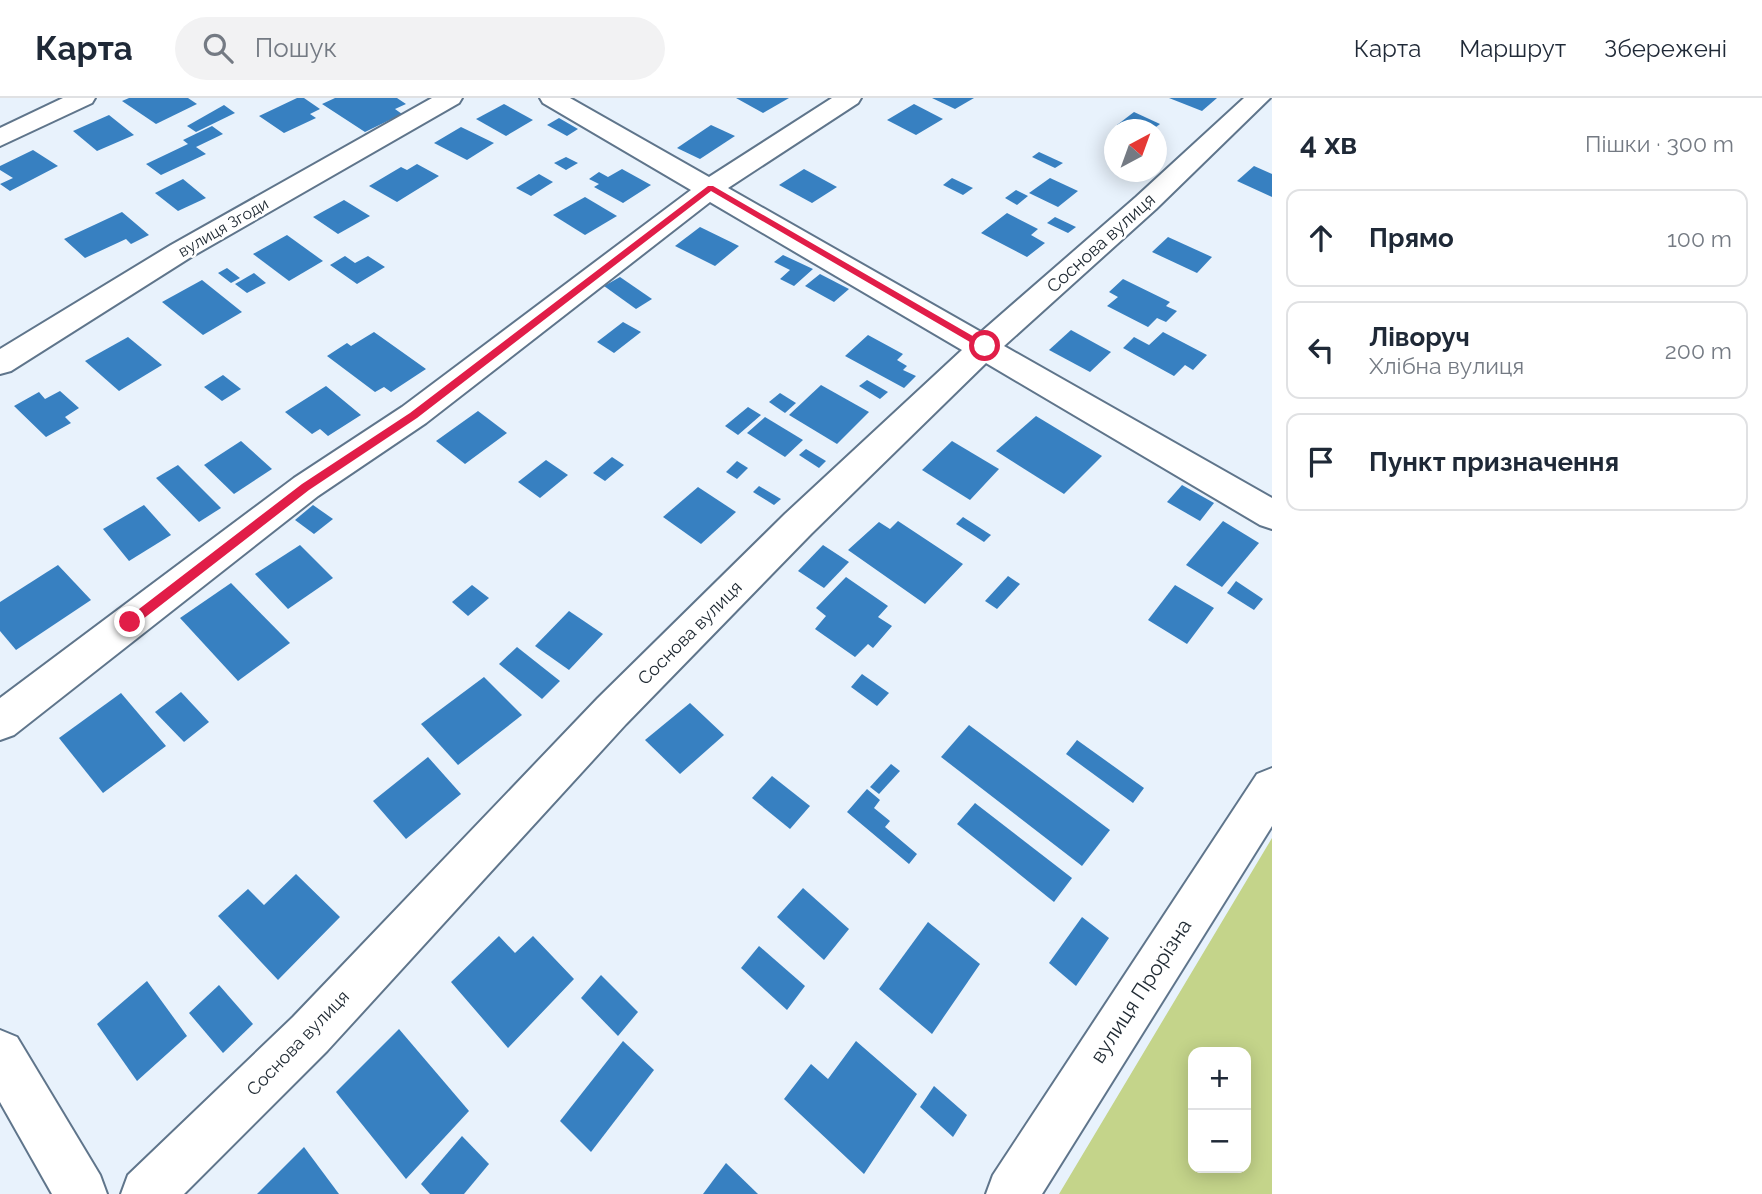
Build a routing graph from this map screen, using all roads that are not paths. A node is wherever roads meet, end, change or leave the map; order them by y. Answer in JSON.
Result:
{"nodes":[{"id":1,"x":83,"y":98,"type":"edge"},
{"id":2,"x":450,"y":98,"type":"edge"},
{"id":3,"x":552,"y":98,"type":"edge"},
{"id":4,"x":849,"y":98,"type":"edge"},
{"id":5,"x":1258,"y":98,"type":"edge"},
{"id":6,"x":0,"y":138,"type":"edge"},
{"id":7,"x":710,"y":188,"type":"junction"},
{"id":8,"x":985,"y":346,"type":"junction"},
{"id":9,"x":0,"y":363,"type":"edge"},
{"id":10,"x":1272,"y":514,"type":"edge"},
{"id":11,"x":0,"y":722,"type":"edge"},
{"id":12,"x":1272,"y":788,"type":"edge"},
{"id":13,"x":0,"y":1054,"type":"edge"},
{"id":14,"x":81,"y":1194,"type":"edge"},
{"id":15,"x":147,"y":1194,"type":"edge"},
{"id":16,"x":1012,"y":1194,"type":"edge"}],
"edges":[{"from":1,"to":6,"type":"street"},
{"from":2,"to":9,"type":"street","name":"вулиця Згоди"},
{"from":3,"to":7,"type":"street"},
{"from":4,"to":7,"type":"street"},
{"from":5,"to":8,"type":"street","name":"Соснова вулиця"},
{"from":7,"to":8,"type":"street"},
{"from":7,"to":11,"type":"street"},
{"from":8,"to":10,"type":"street"},
{"from":8,"to":15,"type":"street","name":"Соснова вулиця"},
{"from":12,"to":16,"type":"street","name":"вулиця Прорізна"},
{"from":13,"to":14,"type":"street"}]}
